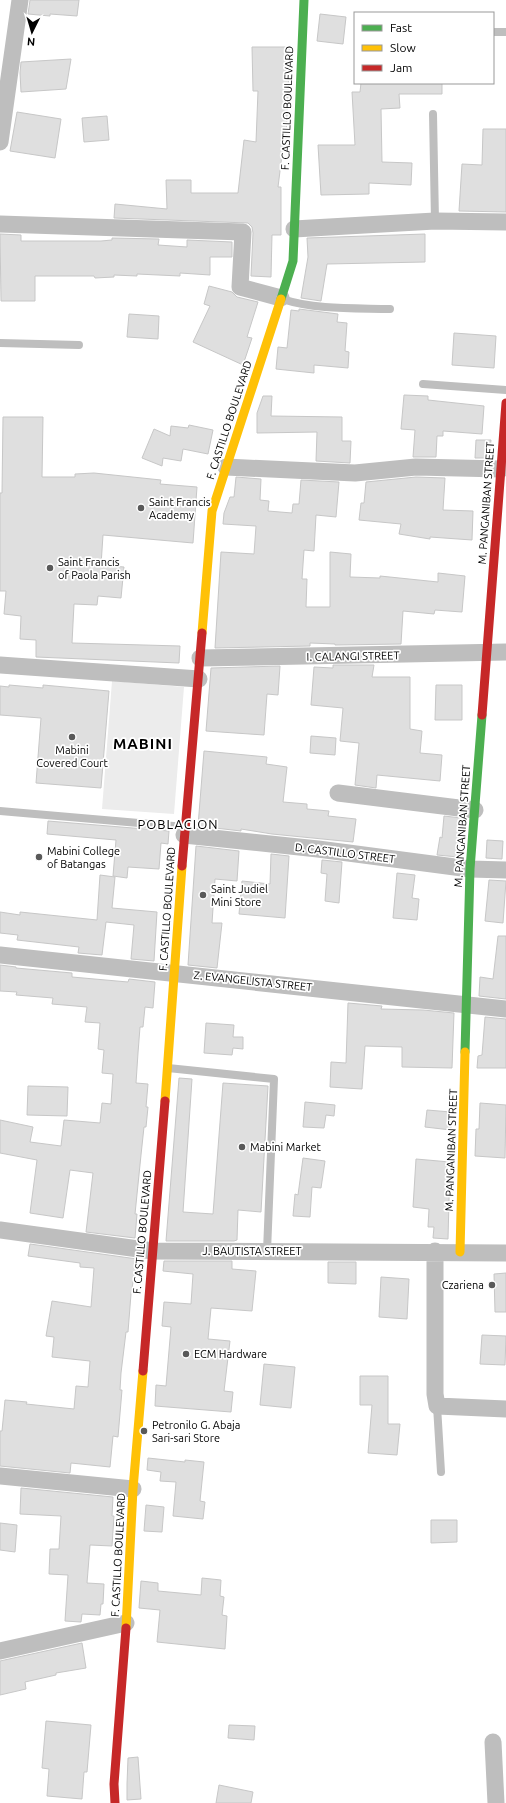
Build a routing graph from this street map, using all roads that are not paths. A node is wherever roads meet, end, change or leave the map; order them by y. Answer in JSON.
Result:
{"nodes":[{"id":1,"x":20,"y":0,"type":"edge"},
{"id":2,"x":304,"y":0,"type":"edge"},
{"id":3,"x":494,"y":32,"type":"edge"},
{"id":4,"x":506,"y":32,"type":"edge"},
{"id":5,"x":433,"y":114,"type":"dead end"},
{"id":6,"x":0,"y":142,"type":"edge"},
{"id":7,"x":435,"y":221,"type":"junction"},
{"id":8,"x":506,"y":222,"type":"edge"},
{"id":9,"x":0,"y":224,"type":"edge"},
{"id":10,"x":294,"y":229,"type":"junction"},
{"id":11,"x":281,"y":298,"type":"junction"},
{"id":12,"x":390,"y":309,"type":"dead end"},
{"id":13,"x":0,"y":343,"type":"edge"},
{"id":14,"x":79,"y":346,"type":"dead end"},
{"id":15,"x":423,"y":384,"type":"dead end"},
{"id":16,"x":506,"y":390,"type":"edge"},
{"id":17,"x":506,"y":403,"type":"edge"},
{"id":18,"x":226,"y":467,"type":"junction"},
{"id":19,"x":501,"y":469,"type":"junction"},
{"id":20,"x":506,"y":652,"type":"edge"},
{"id":21,"x":487,"y":653,"type":"junction"},
{"id":22,"x":200,"y":658,"type":"junction"},
{"id":23,"x":0,"y":665,"type":"edge"},
{"id":24,"x":199,"y":679,"type":"junction"},
{"id":25,"x":338,"y":793,"type":"dead end"},
{"id":26,"x":475,"y":810,"type":"junction"},
{"id":27,"x":0,"y":811,"type":"edge"},
{"id":28,"x":184,"y":831,"type":"junction"},
{"id":29,"x":470,"y":869,"type":"junction"},
{"id":30,"x":506,"y":870,"type":"edge"},
{"id":31,"x":0,"y":955,"type":"edge"},
{"id":32,"x":175,"y":972,"type":"junction"},
{"id":33,"x":467,"y":1004,"type":"junction"},
{"id":34,"x":506,"y":1009,"type":"edge"},
{"id":35,"x":168,"y":1068,"type":"junction"},
{"id":36,"x":0,"y":1230,"type":"edge"},
{"id":37,"x":153,"y":1251,"type":"junction"},
{"id":38,"x":266,"y":1251,"type":"junction"},
{"id":39,"x":435,"y":1251,"type":"junction"},
{"id":40,"x":460,"y":1252,"type":"junction"},
{"id":41,"x":506,"y":1253,"type":"edge"},
{"id":42,"x":437,"y":1406,"type":"junction"},
{"id":43,"x":506,"y":1409,"type":"edge"},
{"id":44,"x":441,"y":1472,"type":"dead end"},
{"id":45,"x":0,"y":1476,"type":"edge"},
{"id":46,"x":133,"y":1489,"type":"junction"},
{"id":47,"x":126,"y":1623,"type":"junction"},
{"id":48,"x":0,"y":1651,"type":"edge"},
{"id":49,"x":493,"y":1742,"type":"dead end"},
{"id":50,"x":500,"y":1761,"type":"edge"},
{"id":51,"x":114,"y":1784,"type":"junction"},
{"id":52,"x":104,"y":1803,"type":"edge"},
{"id":53,"x":115,"y":1803,"type":"edge"},
{"id":54,"x":496,"y":1803,"type":"edge"}],
"edges":[{"from":1,"to":6,"type":"street"},
{"from":2,"to":10,"type":"main road","name":"F. CASTILLO BOULEVARD"},
{"from":3,"to":4,"type":"lane"},
{"from":5,"to":7,"type":"lane"},
{"from":7,"to":8,"type":"street"},
{"from":7,"to":10,"type":"street"},
{"from":9,"to":11,"type":"street"},
{"from":10,"to":11,"type":"main road","name":"F. CASTILLO BOULEVARD"},
{"from":11,"to":12,"type":"lane"},
{"from":11,"to":18,"type":"main road","name":"F. CASTILLO BOULEVARD"},
{"from":13,"to":14,"type":"lane"},
{"from":15,"to":16,"type":"lane"},
{"from":17,"to":19,"type":"main road","name":"M. PANGANIBAN STREET"},
{"from":18,"to":19,"type":"street"},
{"from":18,"to":22,"type":"main road","name":"F. CASTILLO BOULEVARD"},
{"from":19,"to":21,"type":"main road","name":"M. PANGANIBAN STREET"},
{"from":20,"to":21,"type":"street","name":"I. CALANGI STREET"},
{"from":21,"to":22,"type":"street","name":"I. CALANGI STREET"},
{"from":21,"to":26,"type":"main road","name":"M. PANGANIBAN STREET"},
{"from":22,"to":24,"type":"main road","name":"F. CASTILLO BOULEVARD"},
{"from":23,"to":24,"type":"street"},
{"from":24,"to":28,"type":"main road","name":"F. CASTILLO BOULEVARD"},
{"from":25,"to":26,"type":"street"},
{"from":26,"to":29,"type":"main road","name":"M. PANGANIBAN STREET"},
{"from":27,"to":28,"type":"lane","name":"D. CASTILLO STREET"},
{"from":28,"to":29,"type":"street","name":"D. CASTILLO STREET"},
{"from":28,"to":32,"type":"main road","name":"F. CASTILLO BOULEVARD"},
{"from":29,"to":30,"type":"street","name":"D. CASTILLO STREET"},
{"from":29,"to":33,"type":"main road","name":"M. PANGANIBAN STREET"},
{"from":31,"to":32,"type":"street","name":"Z. EVANGELISTA STREET"},
{"from":32,"to":33,"type":"street","name":"Z. EVANGELISTA STREET"},
{"from":32,"to":35,"type":"main road","name":"F. CASTILLO BOULEVARD"},
{"from":33,"to":34,"type":"street","name":"Z. EVANGELISTA STREET"},
{"from":33,"to":40,"type":"main road","name":"M. PANGANIBAN STREET"},
{"from":35,"to":37,"type":"main road","name":"F. CASTILLO BOULEVARD"},
{"from":35,"to":38,"type":"lane"},
{"from":36,"to":37,"type":"street","name":"J. BAUTISTA STREET"},
{"from":37,"to":38,"type":"street","name":"J. BAUTISTA STREET"},
{"from":37,"to":46,"type":"main road","name":"F. CASTILLO BOULEVARD"},
{"from":38,"to":39,"type":"street","name":"J. BAUTISTA STREET"},
{"from":39,"to":40,"type":"street","name":"J. BAUTISTA STREET"},
{"from":39,"to":42,"type":"street"},
{"from":40,"to":41,"type":"street","name":"J. BAUTISTA STREET"},
{"from":42,"to":43,"type":"street"},
{"from":42,"to":44,"type":"lane"},
{"from":45,"to":46,"type":"street"},
{"from":46,"to":47,"type":"main road","name":"F. CASTILLO BOULEVARD"},
{"from":47,"to":48,"type":"street"},
{"from":47,"to":51,"type":"main road","name":"F. CASTILLO BOULEVARD"},
{"from":49,"to":50,"type":"street"},
{"from":50,"to":54,"type":"street"},
{"from":51,"to":52,"type":"main road"},
{"from":51,"to":53,"type":"main road","name":"F. CASTILLO BOULEVARD"}]}
